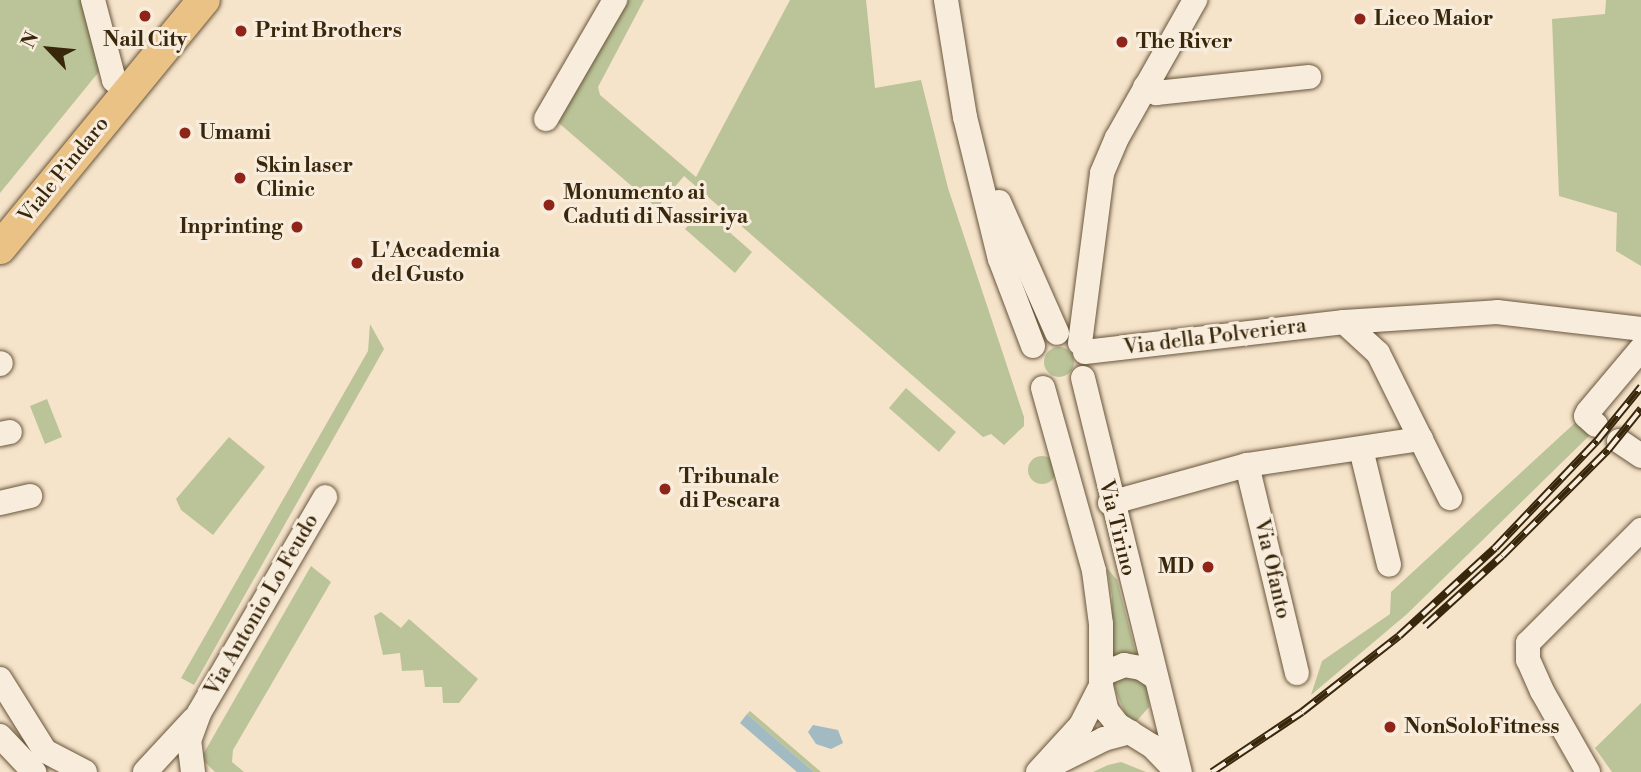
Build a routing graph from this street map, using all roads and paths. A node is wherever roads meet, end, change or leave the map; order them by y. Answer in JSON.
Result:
{"nodes":[{"id":1,"x":93,"y":0,"type":"edge"},
{"id":2,"x":204,"y":0,"type":"edge"},
{"id":3,"x":615,"y":0,"type":"edge"},
{"id":4,"x":946,"y":0,"type":"edge"},
{"id":5,"x":1195,"y":0,"type":"edge"},
{"id":6,"x":1309,"y":77,"type":"dead end"},
{"id":7,"x":121,"y":86,"type":"junction"},
{"id":8,"x":1145,"y":87,"type":"junction"},
{"id":9,"x":965,"y":117,"type":"junction"},
{"id":10,"x":546,"y":119,"type":"dead end"},
{"id":11,"x":0,"y":248,"type":"edge"},
{"id":12,"x":1344,"y":322,"type":"junction"},
{"id":13,"x":1641,"y":329,"type":"edge"},
{"id":14,"x":1057,"y":333,"type":"junction"},
{"id":15,"x":1083,"y":339,"type":"junction"},
{"id":16,"x":1033,"y":346,"type":"junction"},
{"id":17,"x":1641,"y":349,"type":"edge"},
{"id":18,"x":1083,"y":379,"type":"junction"},
{"id":19,"x":1043,"y":387,"type":"junction"},
{"id":20,"x":1591,"y":421,"type":"dead end"},
{"id":21,"x":1421,"y":439,"type":"junction"},
{"id":22,"x":1619,"y":441,"type":"dead end"},
{"id":23,"x":1361,"y":449,"type":"junction"},
{"id":24,"x":1641,"y":456,"type":"edge"},
{"id":25,"x":1247,"y":465,"type":"junction"},
{"id":26,"x":30,"y":496,"type":"dead end"},
{"id":27,"x":325,"y":498,"type":"dead end"},
{"id":28,"x":1450,"y":498,"type":"dead end"},
{"id":29,"x":0,"y":503,"type":"edge"},
{"id":30,"x":1110,"y":503,"type":"junction"},
{"id":31,"x":1641,"y":530,"type":"edge"},
{"id":32,"x":1389,"y":565,"type":"dead end"},
{"id":33,"x":1297,"y":673,"type":"dead end"},
{"id":34,"x":0,"y":679,"type":"edge"},
{"id":35,"x":1102,"y":680,"type":"junction"},
{"id":36,"x":1158,"y":688,"type":"junction"},
{"id":37,"x":199,"y":713,"type":"junction"},
{"id":38,"x":1132,"y":733,"type":"junction"},
{"id":39,"x":0,"y":736,"type":"edge"},
{"id":40,"x":34,"y":772,"type":"edge"},
{"id":41,"x":85,"y":772,"type":"edge"},
{"id":42,"x":148,"y":772,"type":"edge"},
{"id":43,"x":172,"y":772,"type":"edge"},
{"id":44,"x":193,"y":772,"type":"edge"},
{"id":45,"x":1038,"y":772,"type":"edge"},
{"id":46,"x":1178,"y":772,"type":"edge"},
{"id":47,"x":1588,"y":772,"type":"edge"}],
"edges":[{"from":1,"to":7,"type":"street"},
{"from":2,"to":7,"type":"main road","name":"Viale Pindaro"},
{"from":3,"to":10,"type":"street"},
{"from":4,"to":9,"type":"street"},
{"from":5,"to":8,"type":"street"},
{"from":6,"to":8,"type":"street"},
{"from":7,"to":11,"type":"main road","name":"Viale Pindaro"},
{"from":8,"to":15,"type":"street"},
{"from":9,"to":14,"type":"street"},
{"from":9,"to":16,"type":"street"},
{"from":12,"to":13,"type":"street","name":"Via della Polveriera"},
{"from":12,"to":15,"type":"street","name":"Via della Polveriera"},
{"from":12,"to":21,"type":"street"},
{"from":14,"to":15,"type":"street"},
{"from":14,"to":16,"type":"street"},
{"from":15,"to":18,"type":"street"},
{"from":16,"to":19,"type":"street"},
{"from":17,"to":20,"type":"street"},
{"from":18,"to":19,"type":"street"},
{"from":18,"to":30,"type":"street","name":"Via Tirino"},
{"from":19,"to":35,"type":"street","name":"Via Tirino"},
{"from":21,"to":23,"type":"street"},
{"from":21,"to":28,"type":"street"},
{"from":22,"to":24,"type":"street"},
{"from":23,"to":25,"type":"street"},
{"from":23,"to":32,"type":"street"},
{"from":25,"to":30,"type":"street"},
{"from":25,"to":33,"type":"street","name":"Via Ofanto"},
{"from":26,"to":29,"type":"street"},
{"from":27,"to":37,"type":"street","name":"Via Antonio Lo Feudo"},
{"from":30,"to":36,"type":"street","name":"Via Tirino"},
{"from":31,"to":47,"type":"street"},
{"from":34,"to":41,"type":"street"},
{"from":35,"to":36,"type":"street"},
{"from":35,"to":38,"type":"street"},
{"from":35,"to":45,"type":"street"},
{"from":36,"to":38,"type":"street"},
{"from":36,"to":46,"type":"street","name":"Via Tirino"},
{"from":37,"to":42,"type":"street","name":"Via Antonio Lo Feudo"},
{"from":37,"to":44,"type":"street","name":"Via Antonio Lo Feudo"},
{"from":38,"to":45,"type":"street"},
{"from":38,"to":46,"type":"street","name":"Via Tirino"},
{"from":39,"to":40,"type":"street"},
{"from":42,"to":43,"type":"street"}]}
